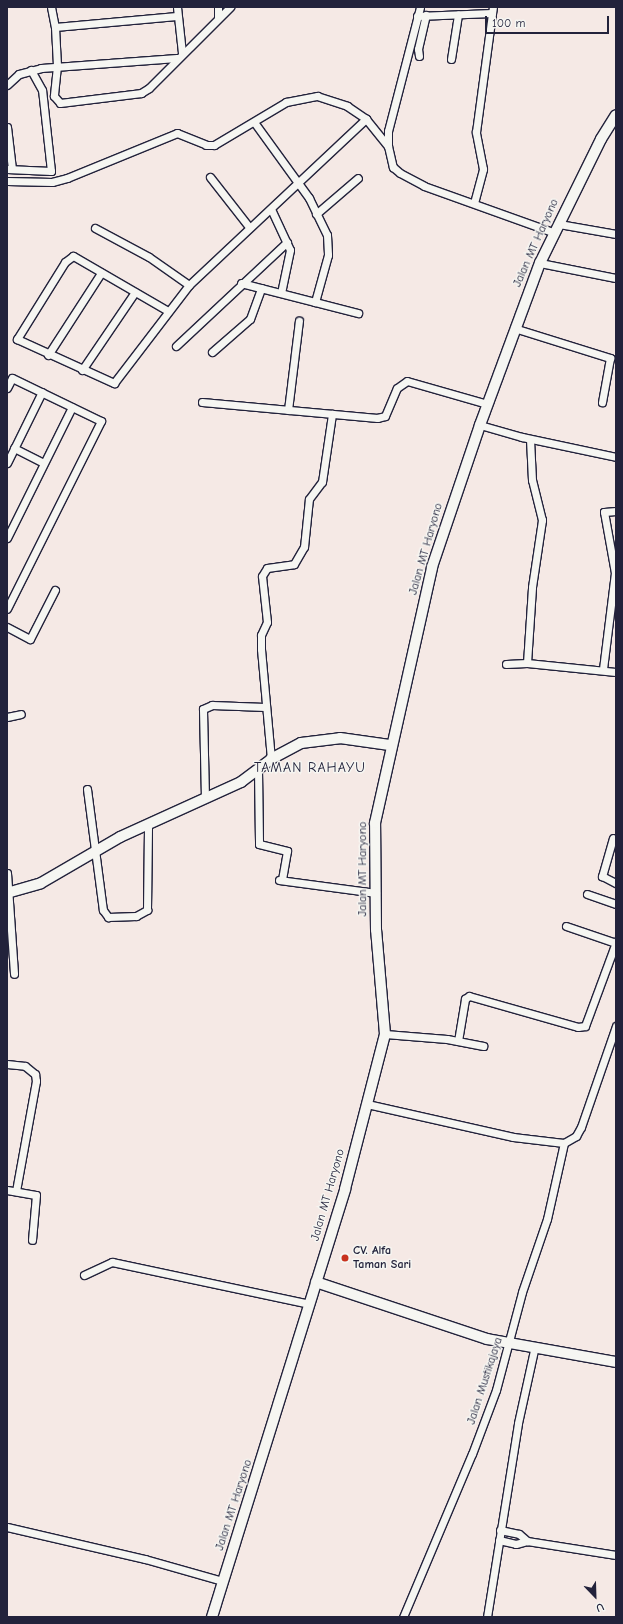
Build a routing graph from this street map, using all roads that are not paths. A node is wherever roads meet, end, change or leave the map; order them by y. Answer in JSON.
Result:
{"nodes":[{"id":1,"x":51,"y":7,"type":"edge"},
{"id":2,"x":177,"y":7,"type":"edge"},
{"id":3,"x":218,"y":7,"type":"edge"},
{"id":4,"x":230,"y":7,"type":"edge"},
{"id":5,"x":420,"y":7,"type":"edge"},
{"id":6,"x":493,"y":10,"type":"edge"},
{"id":7,"x":426,"y":15,"type":"junction"},
{"id":8,"x":458,"y":15,"type":"junction"},
{"id":9,"x":177,"y":16,"type":"junction"},
{"id":10,"x":417,"y":16,"type":"junction"},
{"id":11,"x":218,"y":17,"type":"junction"},
{"id":12,"x":55,"y":27,"type":"junction"},
{"id":13,"x":180,"y":55,"type":"junction"},
{"id":14,"x":419,"y":56,"type":"dead end"},
{"id":15,"x":451,"y":59,"type":"dead end"},
{"id":16,"x":54,"y":67,"type":"junction"},
{"id":17,"x":31,"y":70,"type":"junction"},
{"id":18,"x":7,"y":85,"type":"edge"},
{"id":19,"x":616,"y":115,"type":"edge"},
{"id":20,"x":366,"y":119,"type":"junction"},
{"id":21,"x":254,"y":122,"type":"junction"},
{"id":22,"x":7,"y":127,"type":"edge"},
{"id":23,"x":8,"y":140,"type":"edge"},
{"id":24,"x":388,"y":146,"type":"junction"},
{"id":25,"x":9,"y":169,"type":"edge"},
{"id":26,"x":210,"y":177,"type":"dead end"},
{"id":27,"x":358,"y":178,"type":"dead end"},
{"id":28,"x":7,"y":181,"type":"edge"},
{"id":29,"x":298,"y":182,"type":"junction"},
{"id":30,"x":474,"y":203,"type":"junction"},
{"id":31,"x":271,"y":209,"type":"junction"},
{"id":32,"x":316,"y":214,"type":"junction"},
{"id":33,"x":249,"y":227,"type":"junction"},
{"id":34,"x":95,"y":228,"type":"dead end"},
{"id":35,"x":557,"y":228,"type":"junction"},
{"id":36,"x":616,"y":234,"type":"edge"},
{"id":37,"x":287,"y":242,"type":"junction"},
{"id":38,"x":540,"y":263,"type":"junction"},
{"id":39,"x":101,"y":273,"type":"junction"},
{"id":40,"x":616,"y":278,"type":"edge"},
{"id":41,"x":241,"y":283,"type":"junction"},
{"id":42,"x":189,"y":285,"type":"junction"},
{"id":43,"x":261,"y":288,"type":"junction"},
{"id":44,"x":135,"y":292,"type":"junction"},
{"id":45,"x":281,"y":293,"type":"junction"},
{"id":46,"x":315,"y":302,"type":"junction"},
{"id":47,"x":168,"y":311,"type":"junction"},
{"id":48,"x":358,"y":313,"type":"dead end"},
{"id":49,"x":299,"y":321,"type":"dead end"},
{"id":50,"x":514,"y":328,"type":"junction"},
{"id":51,"x":176,"y":346,"type":"dead end"},
{"id":52,"x":212,"y":352,"type":"dead end"},
{"id":53,"x":48,"y":355,"type":"junction"},
{"id":54,"x":82,"y":370,"type":"junction"},
{"id":55,"x":7,"y":388,"type":"edge"},
{"id":56,"x":42,"y":392,"type":"junction"},
{"id":57,"x":202,"y":402,"type":"dead end"},
{"id":58,"x":602,"y":402,"type":"dead end"},
{"id":59,"x":488,"y":404,"type":"junction"},
{"id":60,"x":72,"y":407,"type":"junction"},
{"id":61,"x":288,"y":410,"type":"junction"},
{"id":62,"x":332,"y":414,"type":"junction"},
{"id":63,"x":480,"y":425,"type":"junction"},
{"id":64,"x":530,"y":439,"type":"junction"},
{"id":65,"x":14,"y":448,"type":"junction"},
{"id":66,"x":616,"y":457,"type":"edge"},
{"id":67,"x":7,"y":463,"type":"edge"},
{"id":68,"x":43,"y":463,"type":"junction"},
{"id":69,"x":616,"y":511,"type":"edge"},
{"id":70,"x":7,"y":538,"type":"edge"},
{"id":71,"x":55,"y":590,"type":"dead end"},
{"id":72,"x":7,"y":609,"type":"edge"},
{"id":73,"x":7,"y":627,"type":"edge"},
{"id":74,"x":526,"y":663,"type":"junction"},
{"id":75,"x":506,"y":664,"type":"dead end"},
{"id":76,"x":603,"y":669,"type":"junction"},
{"id":77,"x":616,"y":672,"type":"edge"},
{"id":78,"x":265,"y":707,"type":"junction"},
{"id":79,"x":22,"y":714,"type":"dead end"},
{"id":80,"x":7,"y":717,"type":"edge"},
{"id":81,"x":390,"y":745,"type":"junction"},
{"id":82,"x":271,"y":759,"type":"junction"},
{"id":83,"x":258,"y":770,"type":"junction"},
{"id":84,"x":87,"y":789,"type":"dead end"},
{"id":85,"x":205,"y":798,"type":"junction"},
{"id":86,"x":148,"y":824,"type":"junction"},
{"id":87,"x":613,"y":838,"type":"dead end"},
{"id":88,"x":96,"y":850,"type":"junction"},
{"id":89,"x":7,"y":873,"type":"edge"},
{"id":90,"x":616,"y":883,"type":"edge"},
{"id":91,"x":8,"y":893,"type":"edge"},
{"id":92,"x":376,"y":893,"type":"junction"},
{"id":93,"x":587,"y":894,"type":"dead end"},
{"id":94,"x":616,"y":904,"type":"edge"},
{"id":95,"x":566,"y":926,"type":"dead end"},
{"id":96,"x":616,"y":943,"type":"edge"},
{"id":97,"x":14,"y":974,"type":"dead end"},
{"id":98,"x":616,"y":1026,"type":"edge"},
{"id":99,"x":385,"y":1034,"type":"junction"},
{"id":100,"x":616,"y":1038,"type":"edge"},
{"id":101,"x":458,"y":1040,"type":"junction"},
{"id":102,"x":483,"y":1046,"type":"dead end"},
{"id":103,"x":7,"y":1064,"type":"edge"},
{"id":104,"x":367,"y":1104,"type":"junction"},
{"id":105,"x":572,"y":1140,"type":"junction"},
{"id":106,"x":564,"y":1143,"type":"junction"},
{"id":107,"x":7,"y":1190,"type":"edge"},
{"id":108,"x":16,"y":1192,"type":"junction"},
{"id":109,"x":32,"y":1240,"type":"dead end"},
{"id":110,"x":84,"y":1275,"type":"dead end"},
{"id":111,"x":316,"y":1282,"type":"junction"},
{"id":112,"x":309,"y":1304,"type":"junction"},
{"id":113,"x":509,"y":1345,"type":"junction"},
{"id":114,"x":534,"y":1350,"type":"junction"},
{"id":115,"x":616,"y":1362,"type":"edge"},
{"id":116,"x":7,"y":1527,"type":"edge"},
{"id":117,"x":500,"y":1530,"type":"junction"},
{"id":118,"x":499,"y":1540,"type":"junction"},
{"id":119,"x":527,"y":1540,"type":"junction"},
{"id":120,"x":616,"y":1555,"type":"edge"},
{"id":121,"x":223,"y":1581,"type":"junction"},
{"id":122,"x":212,"y":1617,"type":"edge"},
{"id":123,"x":403,"y":1617,"type":"edge"},
{"id":124,"x":487,"y":1617,"type":"edge"}],
"edges":[{"from":1,"to":12,"type":"street"},
{"from":2,"to":9,"type":"street"},
{"from":3,"to":11,"type":"street"},
{"from":4,"to":11,"type":"street"},
{"from":5,"to":10,"type":"street"},
{"from":6,"to":8,"type":"street"},
{"from":6,"to":30,"type":"street"},
{"from":7,"to":8,"type":"street"},
{"from":7,"to":10,"type":"street"},
{"from":7,"to":14,"type":"street"},
{"from":8,"to":15,"type":"street"},
{"from":9,"to":12,"type":"street"},
{"from":9,"to":13,"type":"street"},
{"from":10,"to":24,"type":"street"},
{"from":11,"to":13,"type":"street"},
{"from":12,"to":16,"type":"street"},
{"from":13,"to":16,"type":"street"},
{"from":13,"to":16,"type":"street"},
{"from":16,"to":17,"type":"street"},
{"from":17,"to":18,"type":"street"},
{"from":17,"to":25,"type":"street"},
{"from":19,"to":35,"type":"main road","name":"Jalan MT Haryono"},
{"from":20,"to":21,"type":"street"},
{"from":20,"to":24,"type":"street"},
{"from":20,"to":29,"type":"street"},
{"from":21,"to":28,"type":"street"},
{"from":21,"to":29,"type":"street"},
{"from":22,"to":23,"type":"street"},
{"from":23,"to":25,"type":"street"},
{"from":24,"to":30,"type":"street"},
{"from":26,"to":33,"type":"street"},
{"from":27,"to":32,"type":"street"},
{"from":29,"to":31,"type":"street"},
{"from":29,"to":32,"type":"street"},
{"from":30,"to":35,"type":"street"},
{"from":31,"to":33,"type":"street"},
{"from":31,"to":37,"type":"street"},
{"from":32,"to":46,"type":"street"},
{"from":33,"to":42,"type":"street"},
{"from":34,"to":42,"type":"street"},
{"from":35,"to":36,"type":"street"},
{"from":35,"to":38,"type":"main road","name":"Jalan MT Haryono"},
{"from":37,"to":41,"type":"street"},
{"from":37,"to":45,"type":"street"},
{"from":38,"to":40,"type":"street"},
{"from":38,"to":50,"type":"main road","name":"Jalan MT Haryono"},
{"from":39,"to":44,"type":"street"},
{"from":39,"to":53,"type":"street"},
{"from":39,"to":53,"type":"street"},
{"from":41,"to":43,"type":"street"},
{"from":41,"to":51,"type":"street"},
{"from":42,"to":47,"type":"street"},
{"from":43,"to":45,"type":"street"},
{"from":43,"to":52,"type":"street"},
{"from":44,"to":47,"type":"street"},
{"from":44,"to":54,"type":"street"},
{"from":45,"to":46,"type":"street"},
{"from":46,"to":48,"type":"street"},
{"from":47,"to":54,"type":"street"},
{"from":49,"to":61,"type":"street"},
{"from":50,"to":58,"type":"street"},
{"from":50,"to":59,"type":"main road","name":"Jalan MT Haryono"},
{"from":53,"to":54,"type":"street"},
{"from":55,"to":56,"type":"street"},
{"from":56,"to":60,"type":"street"},
{"from":56,"to":65,"type":"street"},
{"from":57,"to":61,"type":"street"},
{"from":59,"to":62,"type":"street"},
{"from":59,"to":63,"type":"main road","name":"Jalan MT Haryono"},
{"from":60,"to":68,"type":"street"},
{"from":60,"to":72,"type":"street"},
{"from":61,"to":62,"type":"street"},
{"from":62,"to":78,"type":"street"},
{"from":63,"to":64,"type":"street"},
{"from":63,"to":81,"type":"main road","name":"Jalan MT Haryono"},
{"from":64,"to":66,"type":"street"},
{"from":64,"to":74,"type":"street"},
{"from":65,"to":67,"type":"street"},
{"from":65,"to":68,"type":"street"},
{"from":68,"to":70,"type":"street"},
{"from":69,"to":76,"type":"street"},
{"from":71,"to":73,"type":"street"},
{"from":74,"to":75,"type":"street"},
{"from":74,"to":76,"type":"street"},
{"from":76,"to":77,"type":"street"},
{"from":78,"to":82,"type":"street"},
{"from":78,"to":85,"type":"street"},
{"from":79,"to":80,"type":"street"},
{"from":81,"to":82,"type":"main road"},
{"from":81,"to":92,"type":"main road","name":"Jalan MT Haryono"},
{"from":82,"to":83,"type":"main road"},
{"from":83,"to":85,"type":"main road"},
{"from":83,"to":92,"type":"street"},
{"from":84,"to":88,"type":"street"},
{"from":85,"to":86,"type":"main road"},
{"from":86,"to":88,"type":"main road"},
{"from":86,"to":88,"type":"street"},
{"from":87,"to":90,"type":"street"},
{"from":88,"to":91,"type":"main road"},
{"from":89,"to":91,"type":"street"},
{"from":91,"to":97,"type":"street"},
{"from":92,"to":99,"type":"main road","name":"Jalan MT Haryono"},
{"from":93,"to":94,"type":"street"},
{"from":95,"to":96,"type":"street"},
{"from":96,"to":101,"type":"street"},
{"from":98,"to":105,"type":"street"},
{"from":99,"to":101,"type":"street"},
{"from":99,"to":104,"type":"main road","name":"Jalan MT Haryono"},
{"from":100,"to":105,"type":"street"},
{"from":101,"to":102,"type":"street"},
{"from":103,"to":108,"type":"street"},
{"from":104,"to":106,"type":"street"},
{"from":104,"to":111,"type":"main road","name":"Jalan MT Haryono"},
{"from":105,"to":106,"type":"street"},
{"from":106,"to":113,"type":"street","name":"Jalan Mustikajaya"},
{"from":107,"to":108,"type":"street"},
{"from":108,"to":109,"type":"street"},
{"from":110,"to":112,"type":"street"},
{"from":111,"to":112,"type":"main road","name":"Jalan MT Haryono"},
{"from":111,"to":113,"type":"main road"},
{"from":112,"to":121,"type":"main road","name":"Jalan MT Haryono"},
{"from":113,"to":114,"type":"main road"},
{"from":113,"to":123,"type":"street","name":"Jalan Mustikajaya"},
{"from":114,"to":115,"type":"main road"},
{"from":114,"to":117,"type":"street"},
{"from":116,"to":121,"type":"street"},
{"from":117,"to":118,"type":"street"},
{"from":117,"to":119,"type":"street"},
{"from":118,"to":119,"type":"street"},
{"from":118,"to":124,"type":"street"},
{"from":119,"to":120,"type":"street"},
{"from":121,"to":122,"type":"main road","name":"Jalan MT Haryono"}]}
